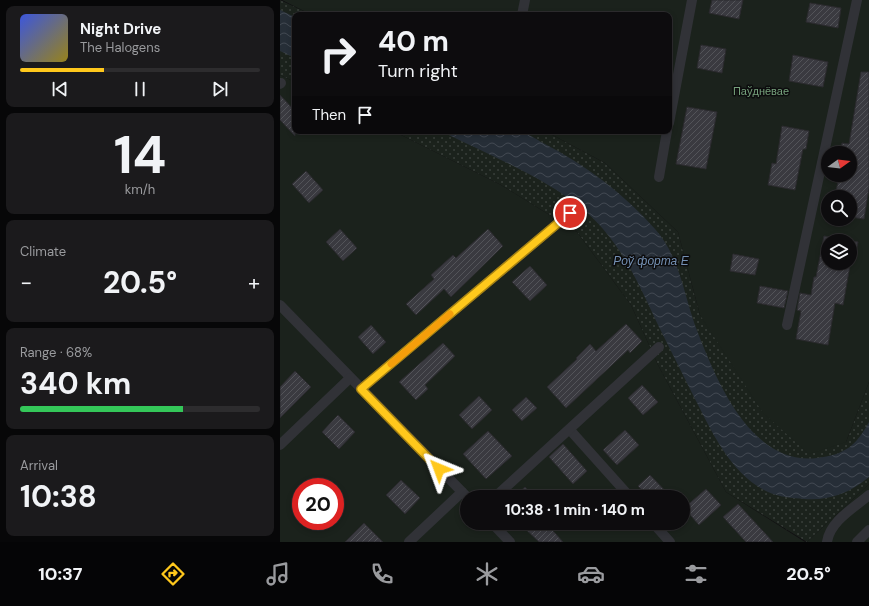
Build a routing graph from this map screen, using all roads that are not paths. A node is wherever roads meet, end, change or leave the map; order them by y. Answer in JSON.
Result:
{"nodes":[{"id":1,"x":525,"y":0,"type":"edge"},
{"id":2,"x":692,"y":0,"type":"edge"},
{"id":3,"x":857,"y":0,"type":"edge"},
{"id":4,"x":523,"y":12,"type":"edge"},
{"id":5,"x":672,"y":107,"type":"edge"},
{"id":6,"x":666,"y":134,"type":"edge"},
{"id":7,"x":659,"y":177,"type":"dead end"},
{"id":8,"x":570,"y":213,"type":"dead end"},
{"id":9,"x":280,"y":305,"type":"edge"},
{"id":10,"x":787,"y":325,"type":"dead end"},
{"id":11,"x":659,"y":347,"type":"dead end"},
{"id":12,"x":350,"y":378,"type":"junction"},
{"id":13,"x":361,"y":389,"type":"junction"},
{"id":14,"x":570,"y":430,"type":"junction"},
{"id":15,"x":280,"y":445,"type":"edge"},
{"id":16,"x":503,"y":490,"type":"edge"},
{"id":17,"x":624,"y":490,"type":"edge"},
{"id":18,"x":460,"y":491,"type":"edge"},
{"id":19,"x":869,"y":495,"type":"edge"},
{"id":20,"x":460,"y":498,"type":"edge"},
{"id":21,"x":499,"y":530,"type":"edge"},
{"id":22,"x":659,"y":530,"type":"edge"},
{"id":23,"x":869,"y":530,"type":"edge"},
{"id":24,"x":409,"y":542,"type":"edge"},
{"id":25,"x":510,"y":542,"type":"edge"},
{"id":26,"x":670,"y":542,"type":"edge"},
{"id":27,"x":827,"y":542,"type":"edge"},
{"id":28,"x":857,"y":542,"type":"edge"}],
"edges":[{"from":1,"to":4,"type":"lane"},
{"from":2,"to":5,"type":"lane"},
{"from":3,"to":10,"type":"lane"},
{"from":6,"to":7,"type":"lane"},
{"from":8,"to":13,"type":"lane"},
{"from":9,"to":12,"type":"lane"},
{"from":11,"to":14,"type":"lane"},
{"from":12,"to":13,"type":"lane"},
{"from":12,"to":15,"type":"lane"},
{"from":13,"to":18,"type":"lane"},
{"from":14,"to":16,"type":"lane"},
{"from":14,"to":17,"type":"lane"},
{"from":19,"to":27,"type":"lane"},
{"from":20,"to":24,"type":"lane"},
{"from":21,"to":25,"type":"lane"},
{"from":22,"to":26,"type":"lane"},
{"from":23,"to":28,"type":"lane"}]}
